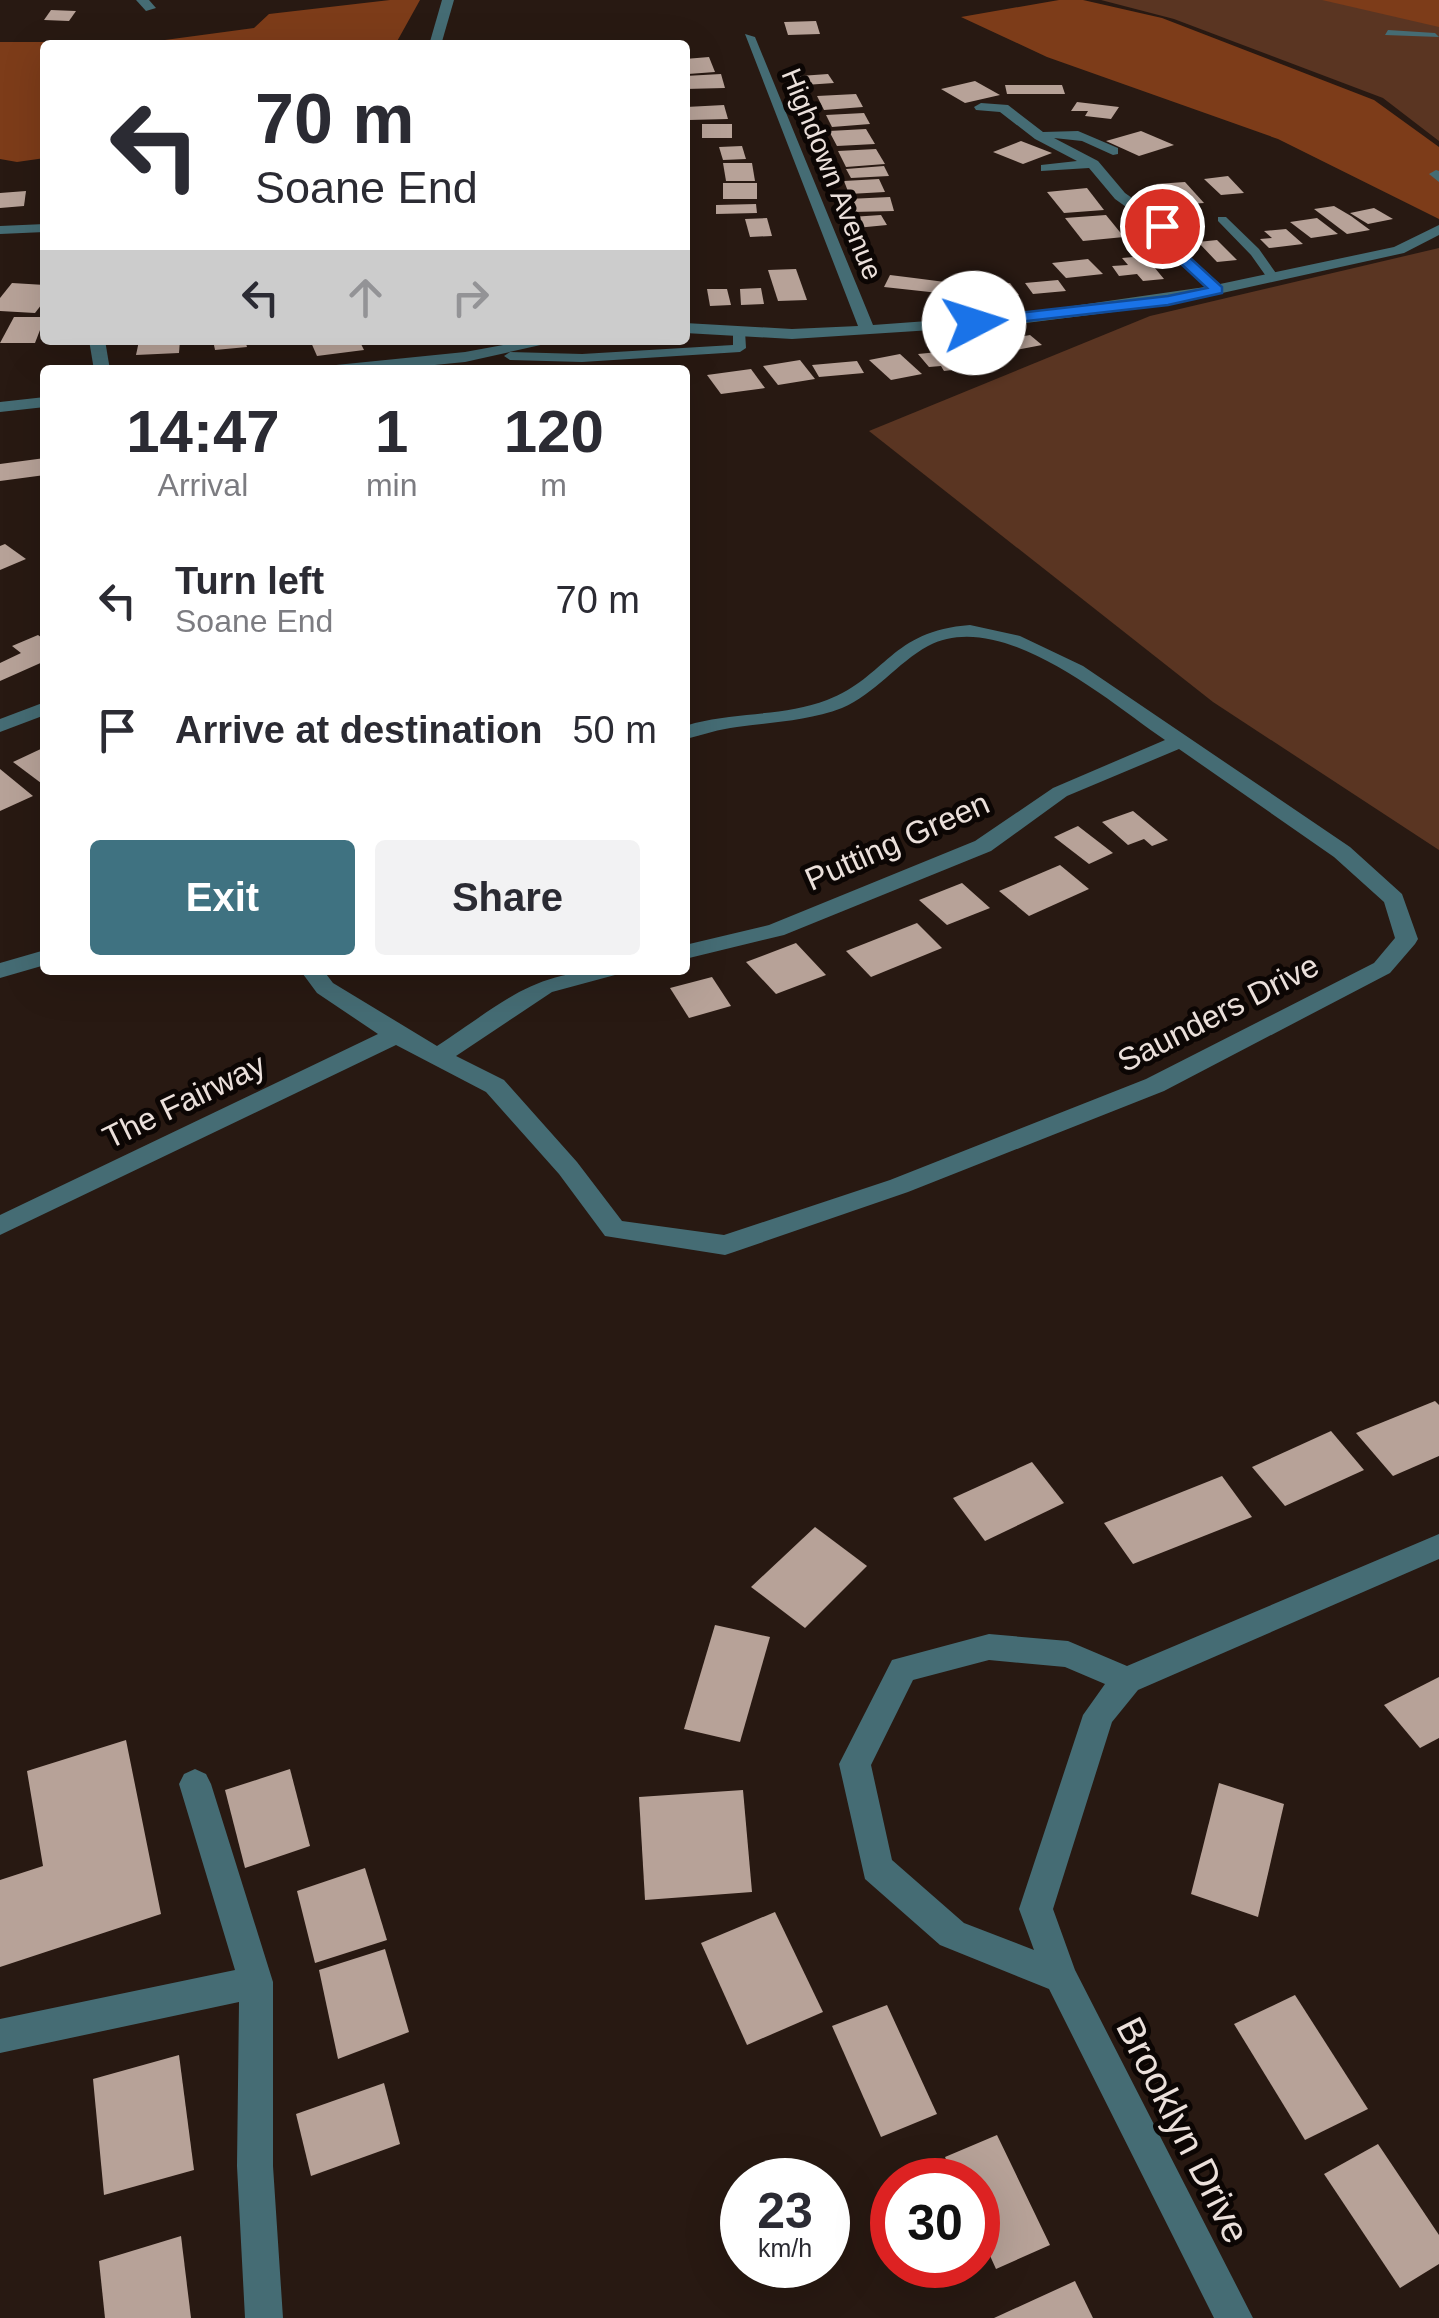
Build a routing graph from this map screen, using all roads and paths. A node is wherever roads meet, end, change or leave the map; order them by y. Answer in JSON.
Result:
{"nodes":[{"id":1,"x":448,"y":0,"type":"edge"},
{"id":2,"x":1388,"y":33,"type":"dead end"},
{"id":3,"x":1435,"y":36,"type":"dead end"},
{"id":4,"x":749,"y":37,"type":"dead end"},
{"id":5,"x":437,"y":40,"type":"edge"},
{"id":6,"x":981,"y":107,"type":"dead end"},
{"id":7,"x":1053,"y":115,"type":"dead end"},
{"id":8,"x":1022,"y":123,"type":"junction"},
{"id":9,"x":1040,"y":136,"type":"junction"},
{"id":10,"x":1113,"y":150,"type":"dead end"},
{"id":11,"x":1050,"y":162,"type":"dead end"},
{"id":12,"x":1093,"y":164,"type":"junction"},
{"id":13,"x":1222,"y":220,"type":"dead end"},
{"id":14,"x":40,"y":228,"type":"edge"},
{"id":15,"x":1439,"y":229,"type":"edge"},
{"id":16,"x":0,"y":230,"type":"edge"},
{"id":17,"x":1272,"y":276,"type":"junction"},
{"id":18,"x":1217,"y":290,"type":"junction"},
{"id":19,"x":690,"y":328,"type":"edge"},
{"id":20,"x":867,"y":330,"type":"junction"},
{"id":21,"x":739,"y":331,"type":"junction"},
{"id":22,"x":538,"y":345,"type":"edge"},
{"id":23,"x":594,"y":345,"type":"edge"},
{"id":24,"x":644,"y":346,"type":"edge"},
{"id":25,"x":505,"y":354,"type":"edge"},
{"id":26,"x":602,"y":356,"type":"junction"},
{"id":27,"x":389,"y":365,"type":"edge"},
{"id":28,"x":40,"y":403,"type":"edge"},
{"id":29,"x":0,"y":407,"type":"edge"},
{"id":30,"x":40,"y":710,"type":"edge"},
{"id":31,"x":0,"y":726,"type":"edge"},
{"id":32,"x":690,"y":731,"type":"edge"},
{"id":33,"x":1180,"y":742,"type":"junction"},
{"id":34,"x":690,"y":951,"type":"edge"},
{"id":35,"x":40,"y":959,"type":"edge"},
{"id":36,"x":0,"y":972,"type":"edge"},
{"id":37,"x":315,"y":975,"type":"edge"},
{"id":38,"x":588,"y":975,"type":"edge"},
{"id":39,"x":396,"y":1035,"type":"junction"},
{"id":40,"x":438,"y":1057,"type":"junction"},
{"id":41,"x":0,"y":1226,"type":"edge"},
{"id":42,"x":1439,"y":1546,"type":"edge"},
{"id":43,"x":1127,"y":1680,"type":"junction"},
{"id":44,"x":195,"y":1784,"type":"dead end"},
{"id":45,"x":1061,"y":1977,"type":"junction"},
{"id":46,"x":256,"y":1982,"type":"junction"},
{"id":47,"x":0,"y":2036,"type":"edge"},
{"id":48,"x":264,"y":2318,"type":"edge"},
{"id":49,"x":1234,"y":2318,"type":"edge"}],
"edges":[{"from":1,"to":5,"type":"street"},
{"from":2,"to":3,"type":"lane"},
{"from":4,"to":20,"type":"street","name":"Highdown Avenue"},
{"from":6,"to":8,"type":"street"},
{"from":7,"to":8,"type":"street"},
{"from":8,"to":9,"type":"street"},
{"from":9,"to":10,"type":"street"},
{"from":9,"to":12,"type":"street"},
{"from":11,"to":12,"type":"street"},
{"from":12,"to":18,"type":"street"},
{"from":13,"to":17,"type":"lane"},
{"from":14,"to":16,"type":"street"},
{"from":15,"to":17,"type":"street"},
{"from":17,"to":18,"type":"street"},
{"from":18,"to":20,"type":"street"},
{"from":19,"to":21,"type":"street"},
{"from":20,"to":21,"type":"street"},
{"from":21,"to":24,"type":"lane"},
{"from":22,"to":25,"type":"street"},
{"from":23,"to":26,"type":"lane"},
{"from":24,"to":26,"type":"lane"},
{"from":25,"to":26,"type":"lane"},
{"from":25,"to":27,"type":"street"},
{"from":28,"to":29,"type":"street"},
{"from":30,"to":31,"type":"street"},
{"from":32,"to":33,"type":"street","name":"Saunders Drive"},
{"from":33,"to":34,"type":"street","name":"Putting Green"},
{"from":33,"to":40,"type":"street","name":"Saunders Drive"},
{"from":35,"to":36,"type":"street"},
{"from":37,"to":39,"type":"street","name":"Saunders Drive"},
{"from":38,"to":40,"type":"street"},
{"from":39,"to":40,"type":"street","name":"Saunders Drive"},
{"from":39,"to":41,"type":"street","name":"The Fairway"},
{"from":42,"to":43,"type":"street","name":"Brooklyn Drive"},
{"from":43,"to":45,"type":"street","name":"Brooklyn Drive"},
{"from":43,"to":45,"type":"street"},
{"from":44,"to":46,"type":"street"},
{"from":45,"to":49,"type":"street","name":"Brooklyn Drive"},
{"from":46,"to":47,"type":"street"},
{"from":46,"to":48,"type":"street"}]}
